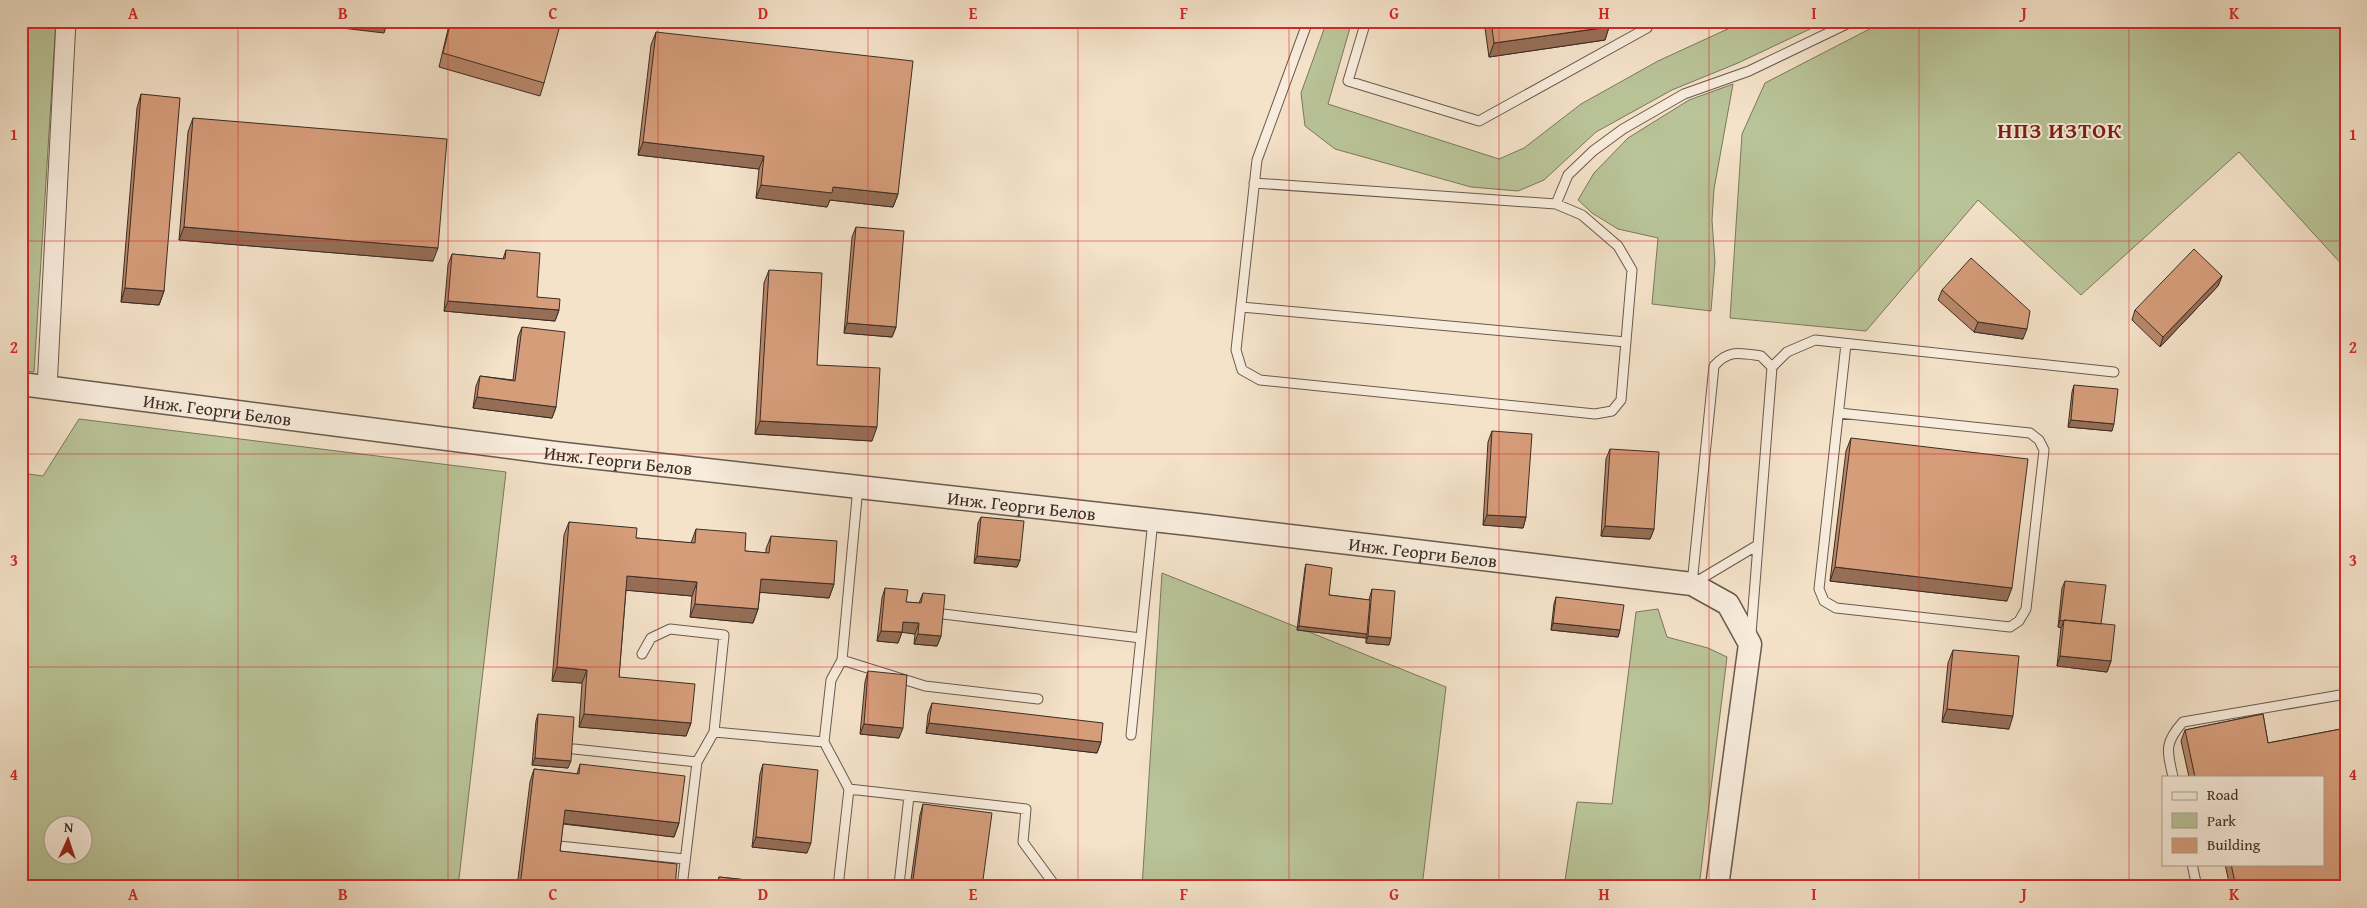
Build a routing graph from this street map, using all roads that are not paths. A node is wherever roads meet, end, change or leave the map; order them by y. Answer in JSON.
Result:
{"nodes":[{"id":1,"x":66,"y":21,"type":"edge"},
{"id":2,"x":1308,"y":21,"type":"edge"},
{"id":3,"x":1366,"y":21,"type":"edge"},
{"id":4,"x":1645,"y":21,"type":"edge"},
{"id":5,"x":1853,"y":21,"type":"edge"},
{"id":6,"x":1254,"y":183,"type":"junction"},
{"id":7,"x":1556,"y":204,"type":"junction"},
{"id":8,"x":1240,"y":307,"type":"junction"},
{"id":9,"x":1626,"y":342,"type":"junction"},
{"id":10,"x":1846,"y":344,"type":"junction"},
{"id":11,"x":1772,"y":367,"type":"junction"},
{"id":12,"x":2114,"y":372,"type":"dead end"},
{"id":13,"x":21,"y":384,"type":"edge"},
{"id":14,"x":47,"y":388,"type":"junction"},
{"id":15,"x":1839,"y":413,"type":"junction"},
{"id":16,"x":858,"y":487,"type":"junction"},
{"id":17,"x":1153,"y":520,"type":"junction"},
{"id":18,"x":1756,"y":546,"type":"junction"},
{"id":19,"x":1692,"y":584,"type":"junction"},
{"id":20,"x":943,"y":614,"type":"edge"},
{"id":21,"x":1141,"y":638,"type":"junction"},
{"id":22,"x":1750,"y":644,"type":"junction"},
{"id":23,"x":642,"y":654,"type":"dead end"},
{"id":24,"x":842,"y":660,"type":"junction"},
{"id":25,"x":2346,"y":694,"type":"edge"},
{"id":26,"x":1038,"y":699,"type":"dead end"},
{"id":27,"x":714,"y":732,"type":"junction"},
{"id":28,"x":1131,"y":735,"type":"dead end"},
{"id":29,"x":824,"y":742,"type":"junction"},
{"id":30,"x":574,"y":749,"type":"edge"},
{"id":31,"x":697,"y":762,"type":"junction"},
{"id":32,"x":2173,"y":776,"type":"edge"},
{"id":33,"x":849,"y":789,"type":"junction"},
{"id":34,"x":909,"y":796,"type":"junction"},
{"id":35,"x":559,"y":846,"type":"edge"},
{"id":36,"x":685,"y":859,"type":"junction"},
{"id":37,"x":2192,"y":866,"type":"edge"},
{"id":38,"x":899,"y":885,"type":"dead end"},
{"id":39,"x":682,"y":887,"type":"edge"},
{"id":40,"x":838,"y":887,"type":"edge"},
{"id":41,"x":1056,"y":887,"type":"edge"},
{"id":42,"x":1717,"y":887,"type":"edge"},
{"id":43,"x":2197,"y":887,"type":"edge"}],
"edges":[{"from":1,"to":14,"type":"street"},
{"from":2,"to":6,"type":"lane"},
{"from":3,"to":4,"type":"lane"},
{"from":5,"to":7,"type":"lane"},
{"from":6,"to":7,"type":"lane"},
{"from":6,"to":8,"type":"lane"},
{"from":7,"to":9,"type":"lane"},
{"from":8,"to":9,"type":"lane"},
{"from":8,"to":9,"type":"lane"},
{"from":10,"to":11,"type":"lane"},
{"from":10,"to":12,"type":"lane"},
{"from":10,"to":15,"type":"lane"},
{"from":11,"to":18,"type":"lane"},
{"from":11,"to":19,"type":"lane"},
{"from":13,"to":14,"type":"street","name":"Инж. Георги Белов"},
{"from":14,"to":16,"type":"street","name":"Инж. Георги Белов"},
{"from":15,"to":15,"type":"lane"},
{"from":16,"to":17,"type":"street","name":"Инж. Георги Белов"},
{"from":16,"to":24,"type":"lane"},
{"from":17,"to":19,"type":"street","name":"Инж. Георги Белов"},
{"from":17,"to":21,"type":"lane"},
{"from":18,"to":19,"type":"lane"},
{"from":18,"to":22,"type":"lane"},
{"from":19,"to":22,"type":"street","name":"Инж. Георги Белов"},
{"from":20,"to":21,"type":"lane"},
{"from":21,"to":28,"type":"lane"},
{"from":22,"to":42,"type":"street"},
{"from":23,"to":27,"type":"lane"},
{"from":24,"to":26,"type":"lane"},
{"from":24,"to":29,"type":"lane"},
{"from":25,"to":32,"type":"lane"},
{"from":27,"to":29,"type":"lane"},
{"from":27,"to":31,"type":"lane"},
{"from":29,"to":33,"type":"lane"},
{"from":30,"to":31,"type":"lane"},
{"from":31,"to":36,"type":"lane"},
{"from":33,"to":34,"type":"lane"},
{"from":33,"to":40,"type":"lane"},
{"from":34,"to":38,"type":"lane"},
{"from":34,"to":41,"type":"lane"},
{"from":35,"to":36,"type":"lane"},
{"from":36,"to":39,"type":"lane"},
{"from":37,"to":43,"type":"lane"}]}
